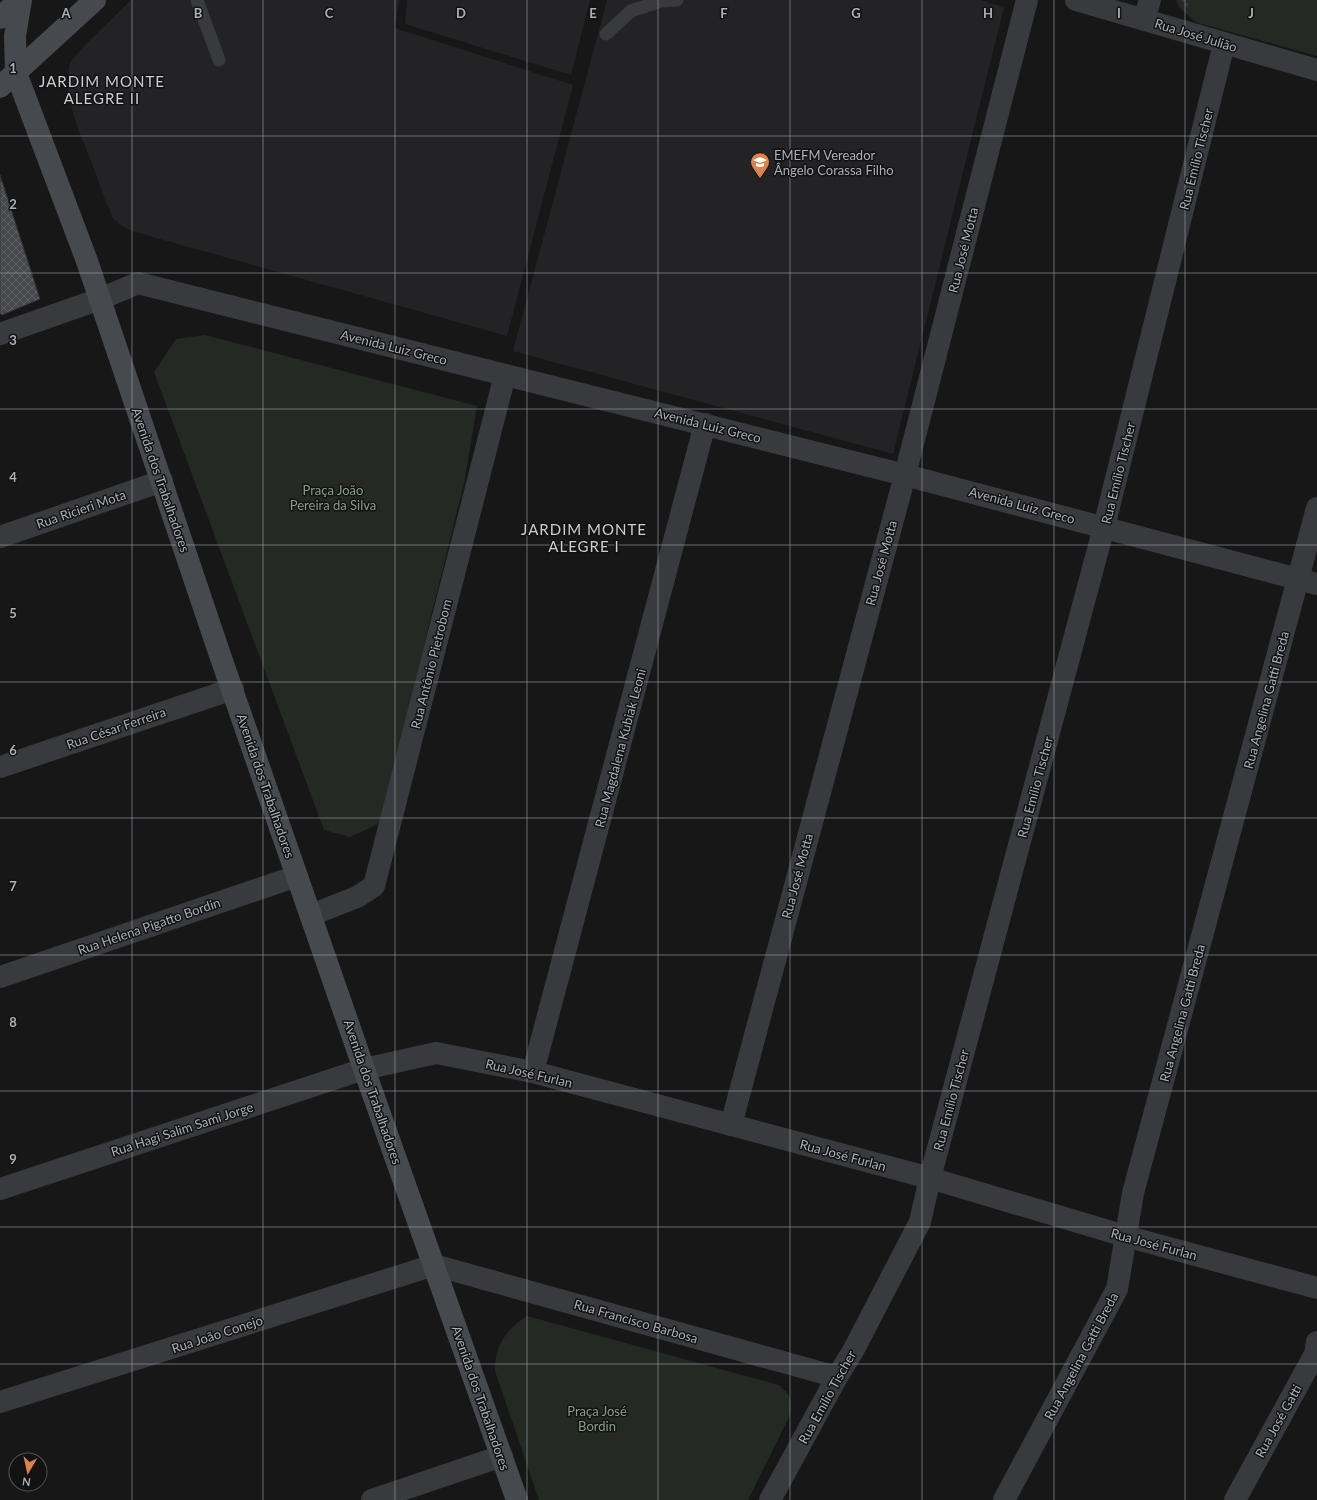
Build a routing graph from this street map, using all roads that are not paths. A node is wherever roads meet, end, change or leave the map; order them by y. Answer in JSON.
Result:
{"nodes":[{"id":1,"x":20,"y":0,"type":"edge"},
{"id":2,"x":95,"y":0,"type":"edge"},
{"id":3,"x":197,"y":0,"type":"edge"},
{"id":4,"x":677,"y":0,"type":"edge"},
{"id":5,"x":1027,"y":0,"type":"edge"},
{"id":6,"x":1076,"y":0,"type":"edge"},
{"id":7,"x":1147,"y":10,"type":"edge"},
{"id":8,"x":0,"y":18,"type":"edge"},
{"id":9,"x":606,"y":34,"type":"dead end"},
{"id":10,"x":1224,"y":44,"type":"junction"},
{"id":11,"x":219,"y":60,"type":"dead end"},
{"id":12,"x":8,"y":66,"type":"edge"},
{"id":13,"x":1317,"y":70,"type":"edge"},
{"id":14,"x":0,"y":88,"type":"edge"},
{"id":15,"x":100,"y":299,"type":"junction"},
{"id":16,"x":0,"y":334,"type":"edge"},
{"id":17,"x":505,"y":375,"type":"junction"},
{"id":18,"x":705,"y":424,"type":"junction"},
{"id":19,"x":905,"y":475,"type":"junction"},
{"id":20,"x":162,"y":481,"type":"junction"},
{"id":21,"x":1317,"y":508,"type":"edge"},
{"id":22,"x":1104,"y":526,"type":"junction"},
{"id":23,"x":0,"y":537,"type":"edge"},
{"id":24,"x":1308,"y":581,"type":"edge"},
{"id":25,"x":233,"y":688,"type":"junction"},
{"id":26,"x":0,"y":767,"type":"edge"},
{"id":27,"x":297,"y":876,"type":"junction"},
{"id":28,"x":311,"y":915,"type":"junction"},
{"id":29,"x":0,"y":977,"type":"edge"},
{"id":30,"x":364,"y":1069,"type":"junction"},
{"id":31,"x":534,"y":1072,"type":"junction"},
{"id":32,"x":731,"y":1125,"type":"junction"},
{"id":33,"x":930,"y":1178,"type":"junction"},
{"id":34,"x":0,"y":1189,"type":"edge"},
{"id":35,"x":1125,"y":1236,"type":"junction"},
{"id":36,"x":434,"y":1265,"type":"junction"},
{"id":37,"x":1317,"y":1288,"type":"edge"},
{"id":38,"x":1317,"y":1342,"type":"edge"},
{"id":39,"x":837,"y":1377,"type":"junction"},
{"id":40,"x":0,"y":1402,"type":"edge"},
{"id":41,"x":502,"y":1456,"type":"junction"},
{"id":42,"x":372,"y":1500,"type":"edge"},
{"id":43,"x":517,"y":1500,"type":"edge"},
{"id":44,"x":770,"y":1500,"type":"edge"},
{"id":45,"x":1004,"y":1500,"type":"edge"},
{"id":46,"x":1235,"y":1500,"type":"edge"}],
"edges":[{"from":1,"to":8,"type":"street"},
{"from":1,"to":12,"type":"street","name":"Avenida dos Trabalhadores"},
{"from":2,"to":12,"type":"street"},
{"from":3,"to":11,"type":"lane"},
{"from":4,"to":9,"type":"lane"},
{"from":5,"to":19,"type":"street","name":"Rua José Motta"},
{"from":6,"to":7,"type":"street","name":"Rua José Julião"},
{"from":7,"to":10,"type":"street","name":"Rua José Julião"},
{"from":10,"to":13,"type":"street","name":"Rua José Julião"},
{"from":10,"to":22,"type":"street","name":"Rua Emílio Tischer"},
{"from":12,"to":14,"type":"street"},
{"from":12,"to":15,"type":"street","name":"Avenida dos Trabalhadores"},
{"from":15,"to":16,"type":"street","name":"Avenida Luiz Greco"},
{"from":15,"to":17,"type":"street","name":"Avenida Luiz Greco"},
{"from":15,"to":20,"type":"street","name":"Avenida dos Trabalhadores"},
{"from":17,"to":18,"type":"street","name":"Avenida Luiz Greco"},
{"from":17,"to":28,"type":"street","name":"Rua Antônio Pietrobom"},
{"from":18,"to":19,"type":"street","name":"Avenida Luiz Greco"},
{"from":18,"to":31,"type":"street","name":"Rua Magdalena Kubiak Leoni"},
{"from":19,"to":22,"type":"street","name":"Avenida Luiz Greco"},
{"from":19,"to":32,"type":"street","name":"Rua José Motta"},
{"from":20,"to":23,"type":"street","name":"Rua Ricieri Mota"},
{"from":20,"to":25,"type":"street","name":"Avenida dos Trabalhadores"},
{"from":21,"to":24,"type":"street","name":"Rua Angelina Gatti Breda"},
{"from":22,"to":24,"type":"street","name":"Avenida Luiz Greco"},
{"from":22,"to":33,"type":"street","name":"Rua Emílio Tischer"},
{"from":24,"to":35,"type":"street","name":"Rua Angelina Gatti Breda"},
{"from":25,"to":26,"type":"street","name":"Rua César Ferreira"},
{"from":25,"to":27,"type":"street","name":"Avenida dos Trabalhadores"},
{"from":27,"to":28,"type":"street","name":"Avenida dos Trabalhadores"},
{"from":27,"to":29,"type":"street","name":"Rua Helena Pigatto Bordin"},
{"from":28,"to":30,"type":"street","name":"Avenida dos Trabalhadores"},
{"from":30,"to":31,"type":"street","name":"Rua José Furlan"},
{"from":30,"to":34,"type":"street","name":"Rua Hagi Salim Sami Jorge"},
{"from":30,"to":36,"type":"street","name":"Avenida dos Trabalhadores"},
{"from":31,"to":32,"type":"street","name":"Rua José Furlan"},
{"from":32,"to":33,"type":"street","name":"Rua José Furlan"},
{"from":33,"to":35,"type":"street","name":"Rua José Furlan"},
{"from":33,"to":39,"type":"street","name":"Rua Emílio Tischer"},
{"from":35,"to":37,"type":"street","name":"Rua José Furlan"},
{"from":35,"to":45,"type":"street","name":"Rua Angelina Gatti Breda"},
{"from":36,"to":39,"type":"street","name":"Rua Francisco Barbosa"},
{"from":36,"to":40,"type":"street","name":"Rua João Conejo"},
{"from":36,"to":41,"type":"street","name":"Avenida dos Trabalhadores"},
{"from":38,"to":46,"type":"street","name":"Rua José Gatti"},
{"from":39,"to":44,"type":"street","name":"Rua Emílio Tischer"},
{"from":41,"to":42,"type":"street"},
{"from":41,"to":43,"type":"street","name":"Avenida dos Trabalhadores"}]}
